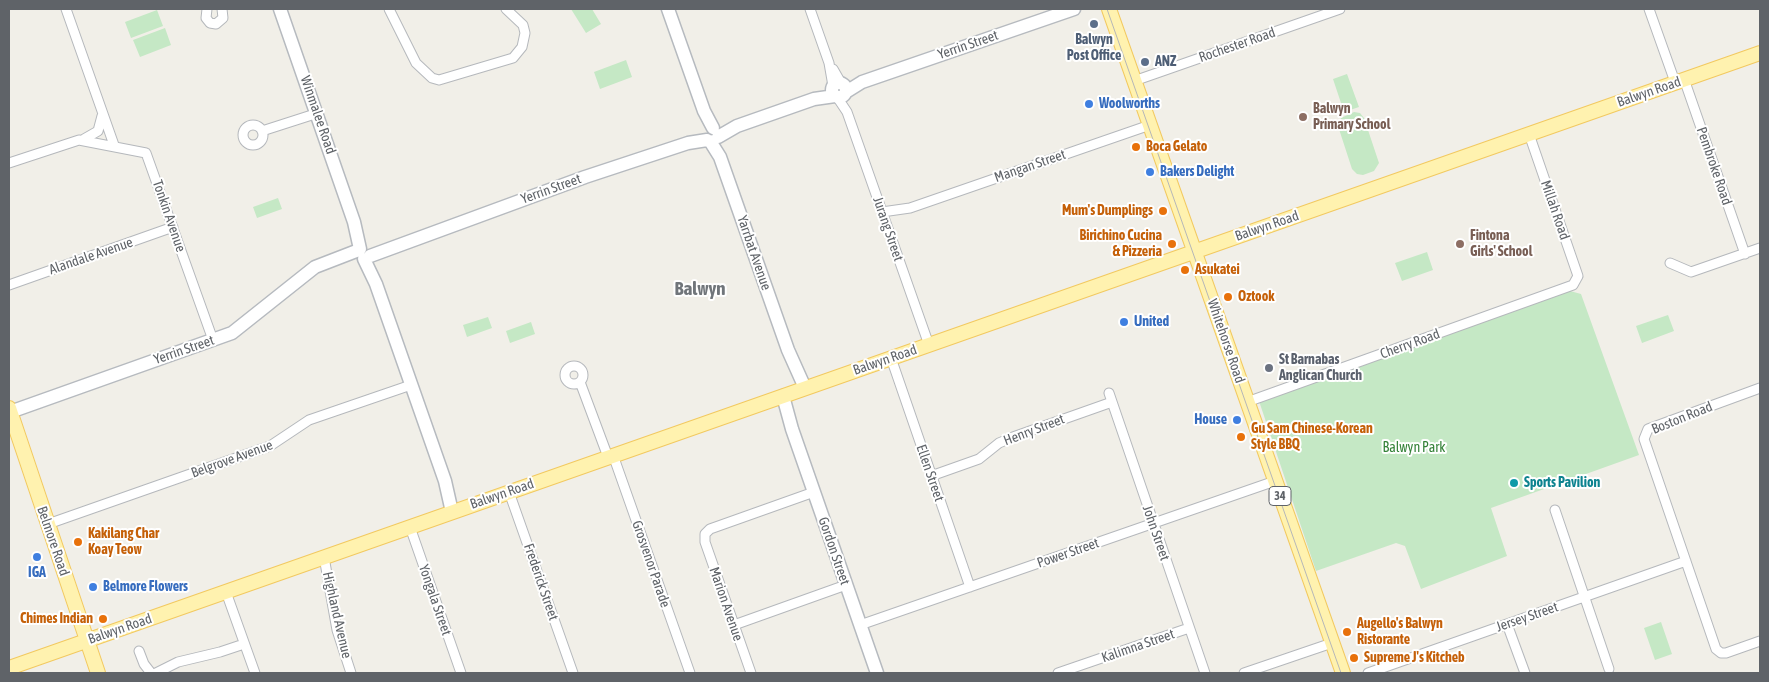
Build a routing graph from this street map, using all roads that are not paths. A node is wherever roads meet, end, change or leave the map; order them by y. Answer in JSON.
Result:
{"nodes":[{"id":1,"x":66,"y":9,"type":"edge"},
{"id":2,"x":207,"y":9,"type":"edge"},
{"id":3,"x":223,"y":9,"type":"edge"},
{"id":4,"x":389,"y":9,"type":"edge"},
{"id":5,"x":506,"y":9,"type":"edge"},
{"id":6,"x":668,"y":9,"type":"edge"},
{"id":7,"x":810,"y":9,"type":"edge"},
{"id":8,"x":1074,"y":9,"type":"edge"},
{"id":9,"x":1109,"y":9,"type":"edge"},
{"id":10,"x":1340,"y":9,"type":"edge"},
{"id":11,"x":1649,"y":9,"type":"edge"},
{"id":12,"x":284,"y":10,"type":"edge"},
{"id":13,"x":1760,"y":53,"type":"edge"},
{"id":14,"x":1134,"y":81,"type":"junction"},
{"id":15,"x":1680,"y":81,"type":"junction"},
{"id":16,"x":839,"y":90,"type":"junction"},
{"id":17,"x":318,"y":113,"type":"junction"},
{"id":18,"x":102,"y":115,"type":"junction"},
{"id":19,"x":1150,"y":125,"type":"junction"},
{"id":20,"x":262,"y":131,"type":"dead end"},
{"id":21,"x":1529,"y":134,"type":"junction"},
{"id":22,"x":711,"y":135,"type":"junction"},
{"id":23,"x":84,"y":139,"type":"junction"},
{"id":24,"x":114,"y":145,"type":"junction"},
{"id":25,"x":9,"y":162,"type":"edge"},
{"id":26,"x":910,"y":208,"type":"junction"},
{"id":27,"x":882,"y":212,"type":"junction"},
{"id":28,"x":886,"y":222,"type":"junction"},
{"id":29,"x":173,"y":227,"type":"junction"},
{"id":30,"x":1760,"y":248,"type":"edge"},
{"id":31,"x":1194,"y":252,"type":"junction"},
{"id":32,"x":365,"y":253,"type":"junction"},
{"id":33,"x":1744,"y":254,"type":"junction"},
{"id":34,"x":1670,"y":263,"type":"dead end"},
{"id":35,"x":9,"y":285,"type":"edge"},
{"id":36,"x":1573,"y":285,"type":"joint"},
{"id":37,"x":213,"y":340,"type":"junction"},
{"id":38,"x":928,"y":345,"type":"junction"},
{"id":39,"x":891,"y":358,"type":"junction"},
{"id":40,"x":580,"y":382,"type":"dead end"},
{"id":41,"x":411,"y":384,"type":"junction"},
{"id":42,"x":1760,"y":388,"type":"edge"},
{"id":43,"x":802,"y":389,"type":"junction"},
{"id":44,"x":780,"y":397,"type":"junction"},
{"id":45,"x":1110,"y":398,"type":"joint"},
{"id":46,"x":1247,"y":402,"type":"junction"},
{"id":47,"x":9,"y":410,"type":"edge"},
{"id":48,"x":610,"y":456,"type":"junction"},
{"id":49,"x":931,"y":476,"type":"junction"},
{"id":50,"x":1275,"y":481,"type":"junction"},
{"id":51,"x":510,"y":492,"type":"junction"},
{"id":52,"x":814,"y":492,"type":"junction"},
{"id":53,"x":1555,"y":510,"type":"dead end"},
{"id":54,"x":455,"y":511,"type":"junction"},
{"id":55,"x":1153,"y":523,"type":"junction"},
{"id":56,"x":48,"y":524,"type":"junction"},
{"id":57,"x":410,"y":527,"type":"junction"},
{"id":58,"x":324,"y":557,"type":"junction"},
{"id":59,"x":1686,"y":561,"type":"junction"},
{"id":60,"x":846,"y":585,"type":"junction"},
{"id":61,"x":970,"y":587,"type":"junction"},
{"id":62,"x":226,"y":592,"type":"junction"},
{"id":63,"x":1585,"y":597,"type":"junction"},
{"id":64,"x":1507,"y":624,"type":"junction"},
{"id":65,"x":734,"y":625,"type":"junction"},
{"id":66,"x":860,"y":625,"type":"junction"},
{"id":67,"x":1189,"y":628,"type":"junction"},
{"id":68,"x":87,"y":640,"type":"junction"},
{"id":69,"x":243,"y":641,"type":"junction"},
{"id":70,"x":1760,"y":641,"type":"edge"},
{"id":71,"x":1332,"y":643,"type":"junction"},
{"id":72,"x":139,"y":651,"type":"dead end"},
{"id":73,"x":9,"y":668,"type":"edge"},
{"id":74,"x":1609,"y":669,"type":"dead end"},
{"id":75,"x":98,"y":673,"type":"edge"},
{"id":76,"x":151,"y":673,"type":"edge"},
{"id":77,"x":156,"y":673,"type":"edge"},
{"id":78,"x":254,"y":673,"type":"edge"},
{"id":79,"x":351,"y":673,"type":"edge"},
{"id":80,"x":461,"y":673,"type":"edge"},
{"id":81,"x":573,"y":673,"type":"edge"},
{"id":82,"x":690,"y":673,"type":"edge"},
{"id":83,"x":751,"y":673,"type":"edge"},
{"id":84,"x":877,"y":673,"type":"edge"},
{"id":85,"x":1058,"y":673,"type":"edge"},
{"id":86,"x":1205,"y":673,"type":"edge"},
{"id":87,"x":1244,"y":673,"type":"edge"},
{"id":88,"x":1343,"y":673,"type":"edge"},
{"id":89,"x":1368,"y":673,"type":"edge"},
{"id":90,"x":1525,"y":673,"type":"edge"}],
"edges":[{"from":1,"to":18,"type":"street"},
{"from":2,"to":3,"type":"street"},
{"from":4,"to":5,"type":"street"},
{"from":6,"to":22,"type":"street","name":"Yarrbat Avenue"},
{"from":7,"to":16,"type":"street","name":"Jurang Street"},
{"from":8,"to":16,"type":"street","name":"Yerrin Street"},
{"from":9,"to":14,"type":"main road","name":"Whitehorse Road","number":"34"},
{"from":10,"to":14,"type":"street","name":"Rochester Road"},
{"from":11,"to":15,"type":"street","name":"Pembroke Road"},
{"from":12,"to":17,"type":"street","name":"Winmalee Road"},
{"from":13,"to":15,"type":"main road","name":"Balwyn Road"},
{"from":14,"to":19,"type":"main road","name":"Whitehorse Road","number":"34"},
{"from":15,"to":21,"type":"main road","name":"Balwyn Road"},
{"from":15,"to":33,"type":"street","name":"Pembroke Road"},
{"from":16,"to":22,"type":"street","name":"Yerrin Street"},
{"from":16,"to":27,"type":"street","name":"Jurang Street"},
{"from":17,"to":20,"type":"street"},
{"from":17,"to":32,"type":"street","name":"Winmalee Road"},
{"from":18,"to":23,"type":"street"},
{"from":18,"to":24,"type":"street"},
{"from":19,"to":26,"type":"street","name":"Mangan Street"},
{"from":19,"to":31,"type":"main road","name":"Whitehorse Road","number":"34"},
{"from":21,"to":31,"type":"main road","name":"Balwyn Road"},
{"from":21,"to":36,"type":"street","name":"Millah Road"},
{"from":22,"to":32,"type":"street","name":"Yerrin Street"},
{"from":22,"to":43,"type":"street","name":"Yarrbat Avenue"},
{"from":23,"to":24,"type":"street","name":"Tonkin Avenue"},
{"from":23,"to":25,"type":"street"},
{"from":24,"to":29,"type":"street","name":"Tonkin Avenue"},
{"from":26,"to":27,"type":"street","name":"Mangan Street"},
{"from":26,"to":28,"type":"street","name":"Mangan Street"},
{"from":27,"to":28,"type":"street","name":"Jurang Street"},
{"from":28,"to":38,"type":"street","name":"Jurang Street"},
{"from":29,"to":35,"type":"street","name":"Alandale Avenue"},
{"from":29,"to":37,"type":"street","name":"Tonkin Avenue"},
{"from":30,"to":33,"type":"street"},
{"from":31,"to":38,"type":"main road","name":"Balwyn Road"},
{"from":31,"to":46,"type":"main road","name":"Whitehorse Road","number":"34"},
{"from":32,"to":37,"type":"street","name":"Yerrin Street"},
{"from":32,"to":41,"type":"street","name":"Winmalee Road"},
{"from":33,"to":34,"type":"street"},
{"from":36,"to":46,"type":"street","name":"Cherry Road"},
{"from":37,"to":47,"type":"street","name":"Yerrin Street"},
{"from":38,"to":39,"type":"main road","name":"Balwyn Road"},
{"from":39,"to":43,"type":"main road","name":"Balwyn Road"},
{"from":39,"to":49,"type":"street","name":"Ellen Street"},
{"from":40,"to":48,"type":"street","name":"Grosvenor Parade"},
{"from":41,"to":54,"type":"street","name":"Winmalee Road"},
{"from":41,"to":56,"type":"street","name":"Belgrove Avenue"},
{"from":42,"to":59,"type":"street","name":"Boston Road"},
{"from":43,"to":44,"type":"main road","name":"Balwyn Road"},
{"from":44,"to":48,"type":"main road","name":"Balwyn Road"},
{"from":44,"to":52,"type":"street","name":"Gordon Street"},
{"from":45,"to":49,"type":"street","name":"Henry Street"},
{"from":45,"to":55,"type":"street","name":"John Street"},
{"from":46,"to":50,"type":"main road","name":"Whitehorse Road","number":"34"},
{"from":47,"to":56,"type":"main road","name":"Belmore Road"},
{"from":48,"to":51,"type":"main road","name":"Balwyn Road"},
{"from":48,"to":82,"type":"street","name":"Grosvenor Parade"},
{"from":49,"to":61,"type":"street","name":"Ellen Street"},
{"from":50,"to":55,"type":"street","name":"Power Street"},
{"from":50,"to":71,"type":"main road","name":"Whitehorse Road","number":"34"},
{"from":51,"to":54,"type":"main road","name":"Balwyn Road"},
{"from":51,"to":81,"type":"street","name":"Frederick Street"},
{"from":52,"to":60,"type":"street","name":"Gordon Street"},
{"from":52,"to":65,"type":"street","name":"Marion Avenue"},
{"from":53,"to":63,"type":"street"},
{"from":54,"to":57,"type":"main road","name":"Balwyn Road"},
{"from":55,"to":61,"type":"street","name":"Power Street"},
{"from":55,"to":67,"type":"street","name":"John Street"},
{"from":56,"to":68,"type":"main road","name":"Belmore Road"},
{"from":57,"to":58,"type":"main road","name":"Balwyn Road"},
{"from":57,"to":80,"type":"street","name":"Yongala Street"},
{"from":58,"to":62,"type":"main road","name":"Balwyn Road"},
{"from":58,"to":79,"type":"street","name":"Highland Avenue"},
{"from":59,"to":63,"type":"street","name":"Jersey Street"},
{"from":59,"to":70,"type":"street","name":"Boston Road"},
{"from":60,"to":65,"type":"street"},
{"from":60,"to":66,"type":"street","name":"Gordon Street"},
{"from":61,"to":66,"type":"street","name":"Power Street"},
{"from":62,"to":68,"type":"main road","name":"Balwyn Road"},
{"from":62,"to":69,"type":"street"},
{"from":63,"to":64,"type":"street","name":"Jersey Street"},
{"from":63,"to":74,"type":"street"},
{"from":64,"to":89,"type":"street","name":"Jersey Street"},
{"from":64,"to":90,"type":"street"},
{"from":65,"to":83,"type":"street","name":"Marion Avenue"},
{"from":66,"to":84,"type":"street","name":"Gordon Street"},
{"from":67,"to":85,"type":"street","name":"Kalimna Street"},
{"from":67,"to":86,"type":"street","name":"John Street"},
{"from":68,"to":73,"type":"main road","name":"Balwyn Road"},
{"from":68,"to":75,"type":"main road","name":"Belmore Road"},
{"from":69,"to":77,"type":"street"},
{"from":69,"to":78,"type":"street"},
{"from":71,"to":87,"type":"street"},
{"from":71,"to":88,"type":"main road","name":"Whitehorse Road","number":"34"},
{"from":72,"to":76,"type":"street"}]}
